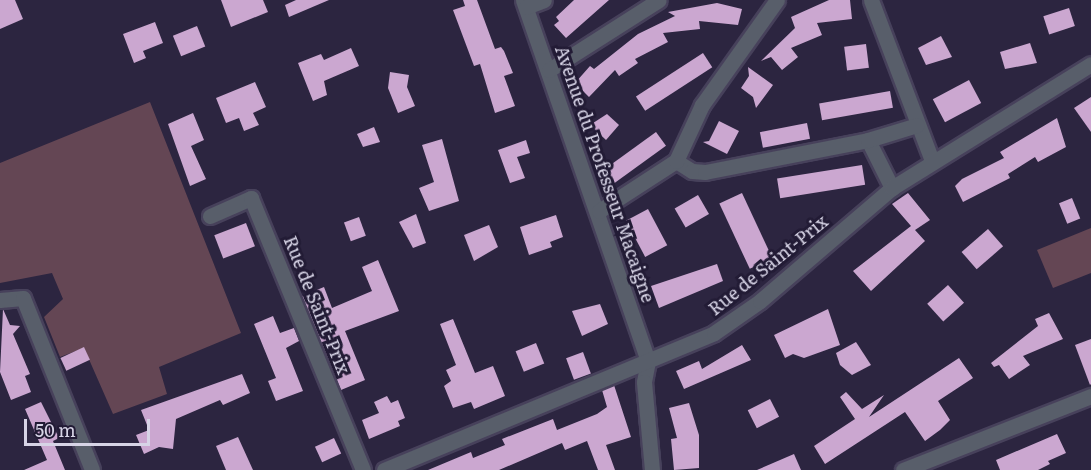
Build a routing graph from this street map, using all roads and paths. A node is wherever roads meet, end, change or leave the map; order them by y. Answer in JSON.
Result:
{"nodes":[{"id":1,"x":544,"y":0,"type":"edge"},
{"id":2,"x":659,"y":0,"type":"edge"},
{"id":3,"x":777,"y":0,"type":"edge"},
{"id":4,"x":871,"y":0,"type":"edge"},
{"id":5,"x":525,"y":3,"type":"edge"},
{"id":6,"x":1087,"y":66,"type":"edge"},
{"id":7,"x":549,"y":70,"type":"junction"},
{"id":8,"x":917,"y":125,"type":"junction"},
{"id":9,"x":868,"y":140,"type":"junction"},
{"id":10,"x":676,"y":161,"type":"junction"},
{"id":11,"x":932,"y":161,"type":"junction"},
{"id":12,"x":892,"y":188,"type":"junction"},
{"id":13,"x":599,"y":211,"type":"junction"},
{"id":14,"x":210,"y":216,"type":"dead end"},
{"id":15,"x":0,"y":300,"type":"edge"},
{"id":16,"x":648,"y":361,"type":"junction"},
{"id":17,"x":1091,"y":396,"type":"edge"},
{"id":18,"x":92,"y":470,"type":"edge"},
{"id":19,"x":363,"y":470,"type":"edge"},
{"id":20,"x":384,"y":470,"type":"edge"},
{"id":21,"x":652,"y":470,"type":"edge"},
{"id":22,"x":903,"y":470,"type":"edge"}],
"edges":[{"from":1,"to":5,"type":"street"},
{"from":2,"to":7,"type":"street"},
{"from":3,"to":10,"type":"street"},
{"from":4,"to":8,"type":"street"},
{"from":5,"to":7,"type":"street","name":"Avenue du Professeur Macaigne"},
{"from":6,"to":11,"type":"street","name":"Rue de Saint-Prix"},
{"from":7,"to":13,"type":"street","name":"Avenue du Professeur Macaigne"},
{"from":8,"to":9,"type":"street"},
{"from":8,"to":11,"type":"street"},
{"from":9,"to":10,"type":"street"},
{"from":9,"to":12,"type":"street"},
{"from":10,"to":13,"type":"street"},
{"from":11,"to":12,"type":"street","name":"Rue de Saint-Prix"},
{"from":12,"to":16,"type":"street","name":"Rue de Saint-Prix"},
{"from":13,"to":16,"type":"street","name":"Avenue du Professeur Macaigne"},
{"from":14,"to":19,"type":"street","name":"Rue de Saint-Prix"},
{"from":15,"to":18,"type":"street"},
{"from":16,"to":20,"type":"street","name":"Rue de Saint-Prix"},
{"from":16,"to":21,"type":"street"},
{"from":17,"to":22,"type":"street"}]}
